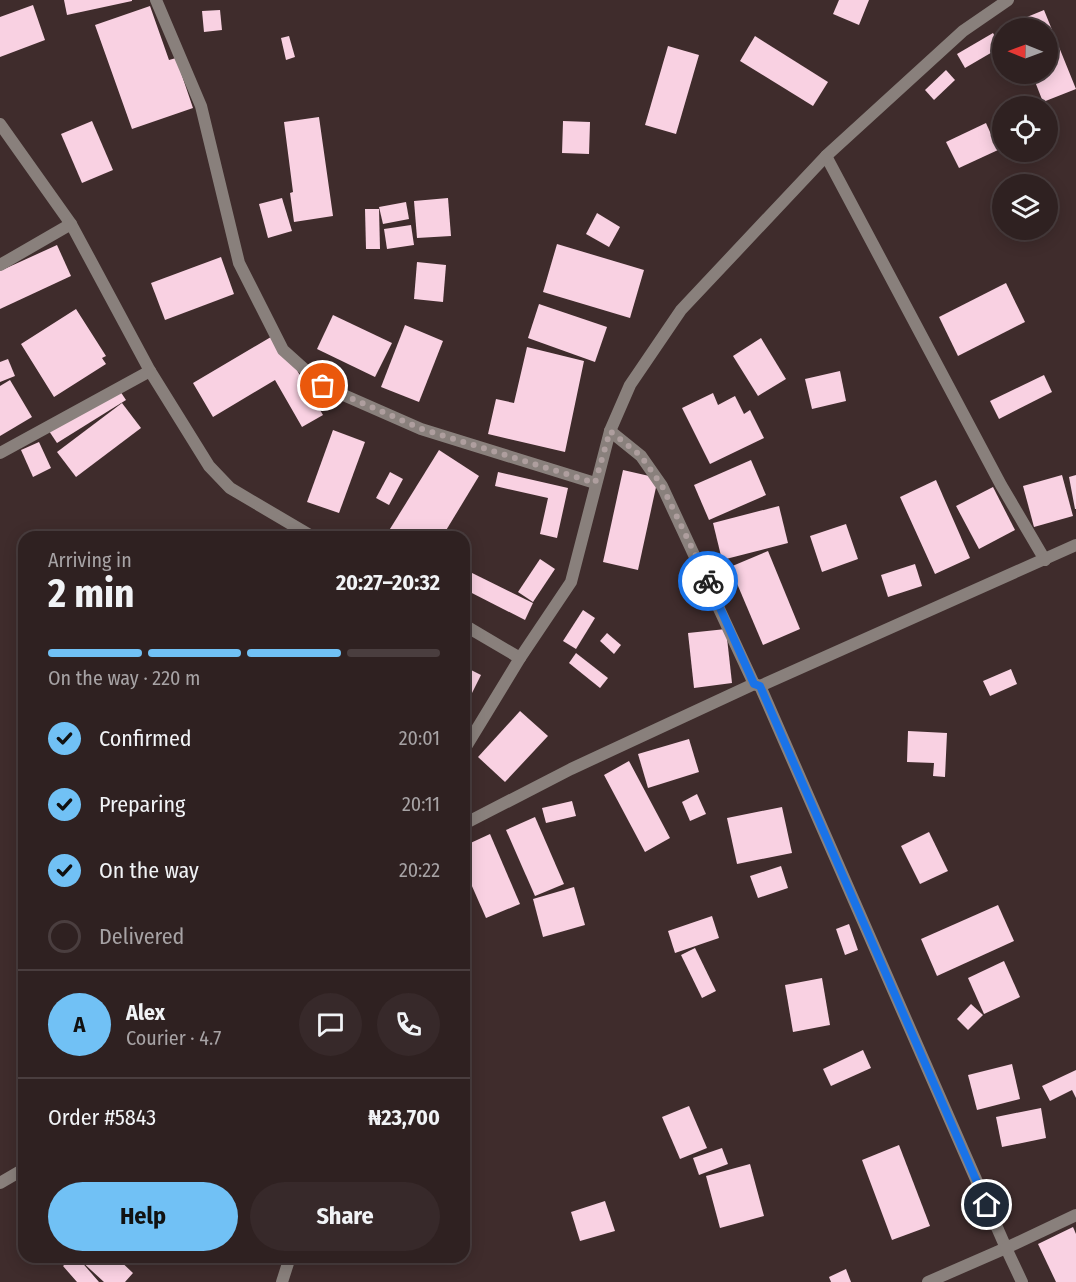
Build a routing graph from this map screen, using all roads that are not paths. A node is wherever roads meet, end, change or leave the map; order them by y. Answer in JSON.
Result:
{"nodes":[{"id":1,"x":156,"y":0,"type":"edge"},
{"id":2,"x":1008,"y":0,"type":"edge"},
{"id":3,"x":1,"y":126,"type":"edge"},
{"id":4,"x":826,"y":156,"type":"junction"},
{"id":5,"x":71,"y":224,"type":"junction"},
{"id":6,"x":0,"y":266,"type":"edge"},
{"id":7,"x":150,"y":371,"type":"junction"},
{"id":8,"x":610,"y":431,"type":"junction"},
{"id":9,"x":0,"y":453,"type":"edge"},
{"id":10,"x":595,"y":483,"type":"junction"},
{"id":11,"x":303,"y":531,"type":"edge"},
{"id":12,"x":1076,"y":545,"type":"edge"},
{"id":13,"x":1045,"y":560,"type":"junction"},
{"id":14,"x":470,"y":629,"type":"edge"},
{"id":15,"x":520,"y":658,"type":"junction"},
{"id":16,"x":757,"y":685,"type":"junction"},
{"id":17,"x":470,"y":740,"type":"edge"},
{"id":18,"x":470,"y":821,"type":"edge"},
{"id":19,"x":18,"y":1172,"type":"edge"},
{"id":20,"x":0,"y":1183,"type":"edge"},
{"id":21,"x":1076,"y":1215,"type":"edge"},
{"id":22,"x":1006,"y":1248,"type":"junction"},
{"id":23,"x":288,"y":1263,"type":"edge"},
{"id":24,"x":282,"y":1282,"type":"edge"},
{"id":25,"x":928,"y":1282,"type":"edge"},
{"id":26,"x":1022,"y":1282,"type":"edge"}],
"edges":[{"from":1,"to":10,"type":"street"},
{"from":2,"to":4,"type":"street"},
{"from":3,"to":5,"type":"street"},
{"from":4,"to":8,"type":"street"},
{"from":4,"to":13,"type":"street"},
{"from":5,"to":6,"type":"street"},
{"from":5,"to":7,"type":"street"},
{"from":7,"to":9,"type":"street"},
{"from":7,"to":11,"type":"street"},
{"from":8,"to":10,"type":"street"},
{"from":8,"to":16,"type":"street"},
{"from":10,"to":15,"type":"street"},
{"from":12,"to":13,"type":"street"},
{"from":13,"to":16,"type":"street"},
{"from":14,"to":15,"type":"street"},
{"from":15,"to":17,"type":"street"},
{"from":16,"to":18,"type":"street"},
{"from":16,"to":22,"type":"street"},
{"from":19,"to":20,"type":"street"},
{"from":21,"to":22,"type":"street"},
{"from":22,"to":25,"type":"street"},
{"from":22,"to":26,"type":"street"},
{"from":23,"to":24,"type":"street"}]}
